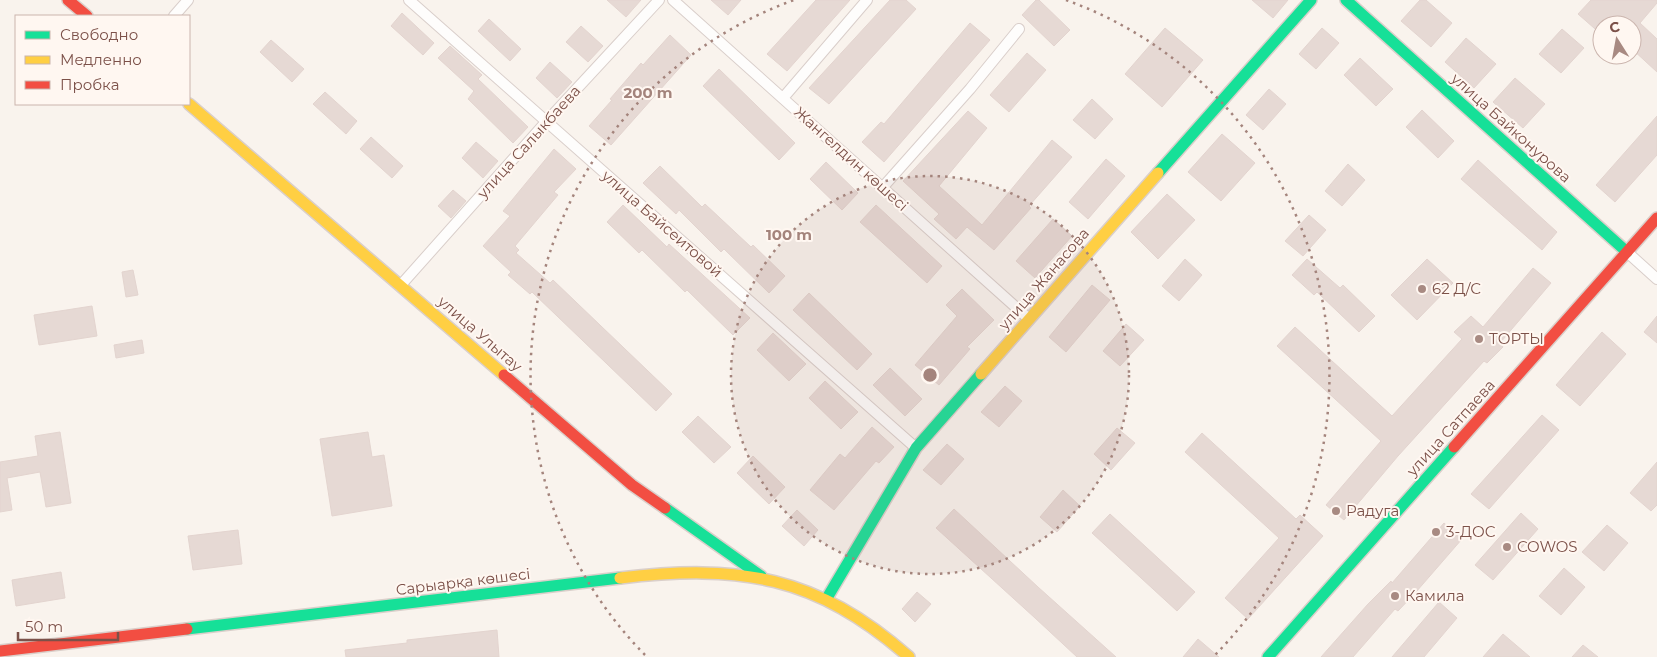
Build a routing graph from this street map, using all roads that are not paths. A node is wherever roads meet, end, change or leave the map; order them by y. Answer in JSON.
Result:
{"nodes":[{"id":1,"x":68,"y":0,"type":"edge"},
{"id":2,"x":188,"y":0,"type":"edge"},
{"id":3,"x":409,"y":0,"type":"edge"},
{"id":4,"x":659,"y":0,"type":"edge"},
{"id":5,"x":673,"y":0,"type":"edge"},
{"id":6,"x":867,"y":0,"type":"edge"},
{"id":7,"x":1311,"y":0,"type":"edge"},
{"id":8,"x":1346,"y":0,"type":"edge"},
{"id":9,"x":86,"y":15,"type":"edge"},
{"id":10,"x":175,"y":15,"type":"edge"},
{"id":11,"x":1019,"y":29,"type":"dead end"},
{"id":12,"x":783,"y":98,"type":"junction"},
{"id":13,"x":190,"y":105,"type":"edge"},
{"id":14,"x":546,"y":122,"type":"junction"},
{"id":15,"x":883,"y":187,"type":"junction"},
{"id":16,"x":1657,"y":218,"type":"edge"},
{"id":17,"x":1627,"y":252,"type":"junction"},
{"id":18,"x":1657,"y":279,"type":"edge"},
{"id":19,"x":400,"y":286,"type":"junction"},
{"id":20,"x":1029,"y":319,"type":"junction"},
{"id":21,"x":916,"y":448,"type":"junction"},
{"id":22,"x":761,"y":576,"type":"junction"},
{"id":23,"x":827,"y":598,"type":"junction"},
{"id":24,"x":0,"y":651,"type":"edge"},
{"id":25,"x":909,"y":657,"type":"edge"},
{"id":26,"x":1268,"y":657,"type":"edge"}],
"edges":[{"from":1,"to":9,"type":"street"},
{"from":2,"to":10,"type":"street"},
{"from":3,"to":14,"type":"street","name":"улица Байсеитовой"},
{"from":4,"to":14,"type":"street","name":"улица Салыкбаева"},
{"from":5,"to":12,"type":"street","name":"Жангелдин көшесі"},
{"from":6,"to":12,"type":"street"},
{"from":7,"to":20,"type":"street","name":"улица Жанасова"},
{"from":8,"to":17,"type":"street","name":"улица Байконурова"},
{"from":11,"to":15,"type":"street"},
{"from":12,"to":15,"type":"street","name":"Жангелдин көшесі"},
{"from":13,"to":19,"type":"street","name":"улица Улытау"},
{"from":14,"to":19,"type":"street","name":"улица Салыкбаева"},
{"from":14,"to":21,"type":"street","name":"улица Байсеитовой"},
{"from":15,"to":20,"type":"street","name":"Жангелдин көшесі"},
{"from":16,"to":17,"type":"street","name":"улица Сатпаева"},
{"from":17,"to":18,"type":"street","name":"улица Байконурова"},
{"from":17,"to":26,"type":"street","name":"улица Сатпаева"},
{"from":19,"to":22,"type":"street","name":"улица Улытау"},
{"from":20,"to":21,"type":"street","name":"улица Жанасова"},
{"from":21,"to":23,"type":"street","name":"улица Жанасова"},
{"from":22,"to":23,"type":"street","name":"Сарыарқа көшесі"},
{"from":22,"to":24,"type":"street","name":"Сарыарқа көшесі"},
{"from":23,"to":25,"type":"street","name":"Сарыарқа көшесі"}]}
